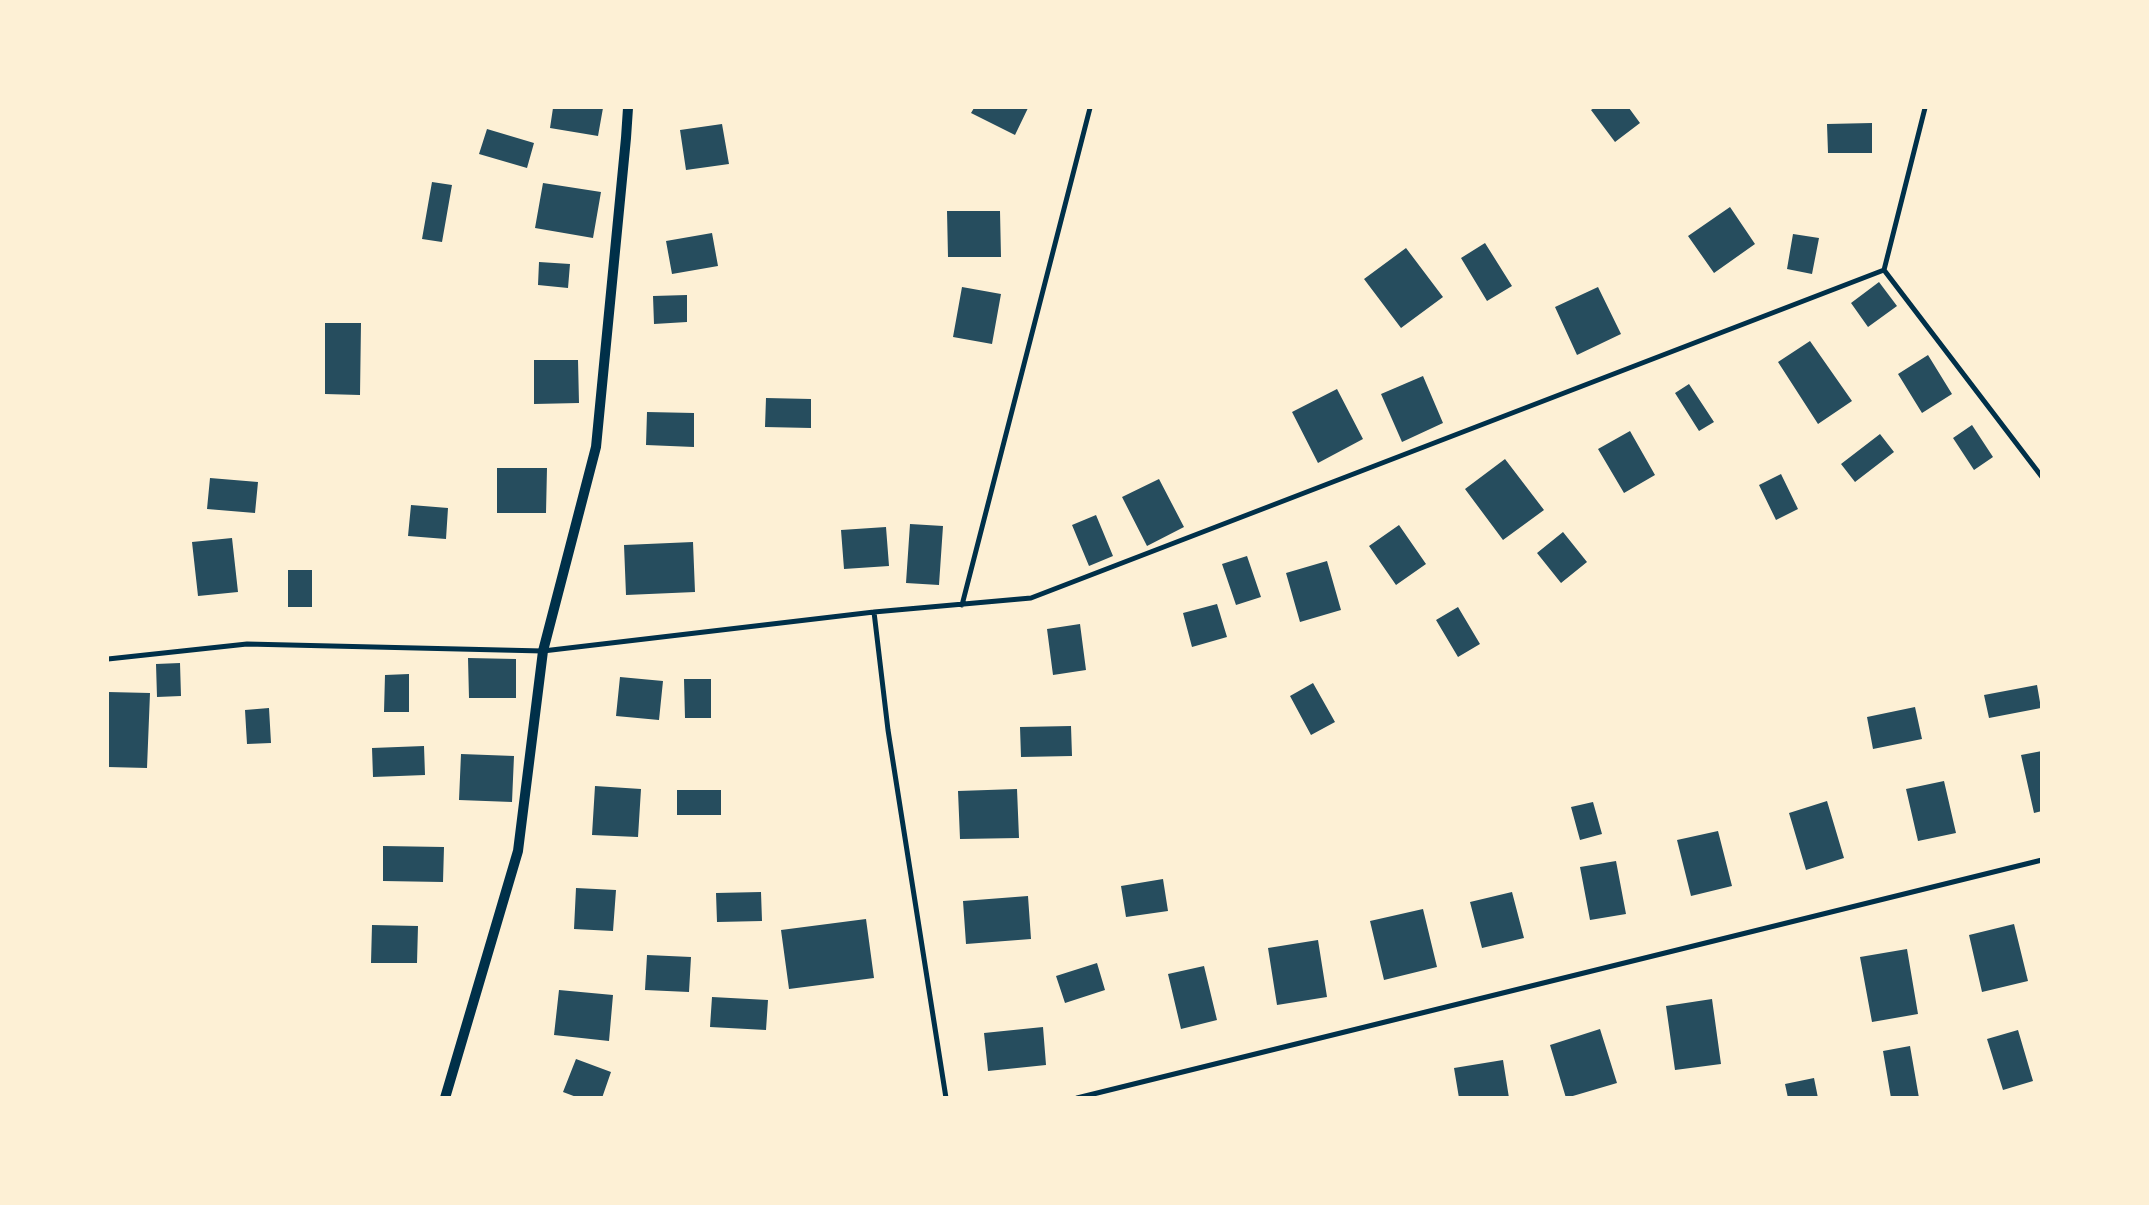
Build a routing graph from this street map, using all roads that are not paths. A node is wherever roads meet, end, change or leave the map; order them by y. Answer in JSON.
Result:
{"nodes":[{"id":1,"x":628,"y":108,"type":"edge"},
{"id":2,"x":1090,"y":108,"type":"edge"},
{"id":3,"x":1925,"y":108,"type":"edge"},
{"id":4,"x":1884,"y":270,"type":"junction"},
{"id":5,"x":2042,"y":477,"type":"edge"},
{"id":6,"x":962,"y":605,"type":"junction"},
{"id":7,"x":874,"y":612,"type":"junction"},
{"id":8,"x":543,"y":651,"type":"junction"},
{"id":9,"x":108,"y":659,"type":"edge"},
{"id":10,"x":2042,"y":860,"type":"edge"},
{"id":11,"x":445,"y":1098,"type":"edge"},
{"id":12,"x":946,"y":1098,"type":"edge"},
{"id":13,"x":1077,"y":1098,"type":"edge"}],
"edges":[{"from":1,"to":8,"type":"main road"},
{"from":2,"to":6,"type":"street"},
{"from":3,"to":4,"type":"street"},
{"from":4,"to":5,"type":"street"},
{"from":4,"to":6,"type":"street"},
{"from":6,"to":7,"type":"street"},
{"from":7,"to":8,"type":"street"},
{"from":7,"to":12,"type":"street"},
{"from":8,"to":9,"type":"street"},
{"from":8,"to":11,"type":"main road"},
{"from":10,"to":13,"type":"street"}]}
